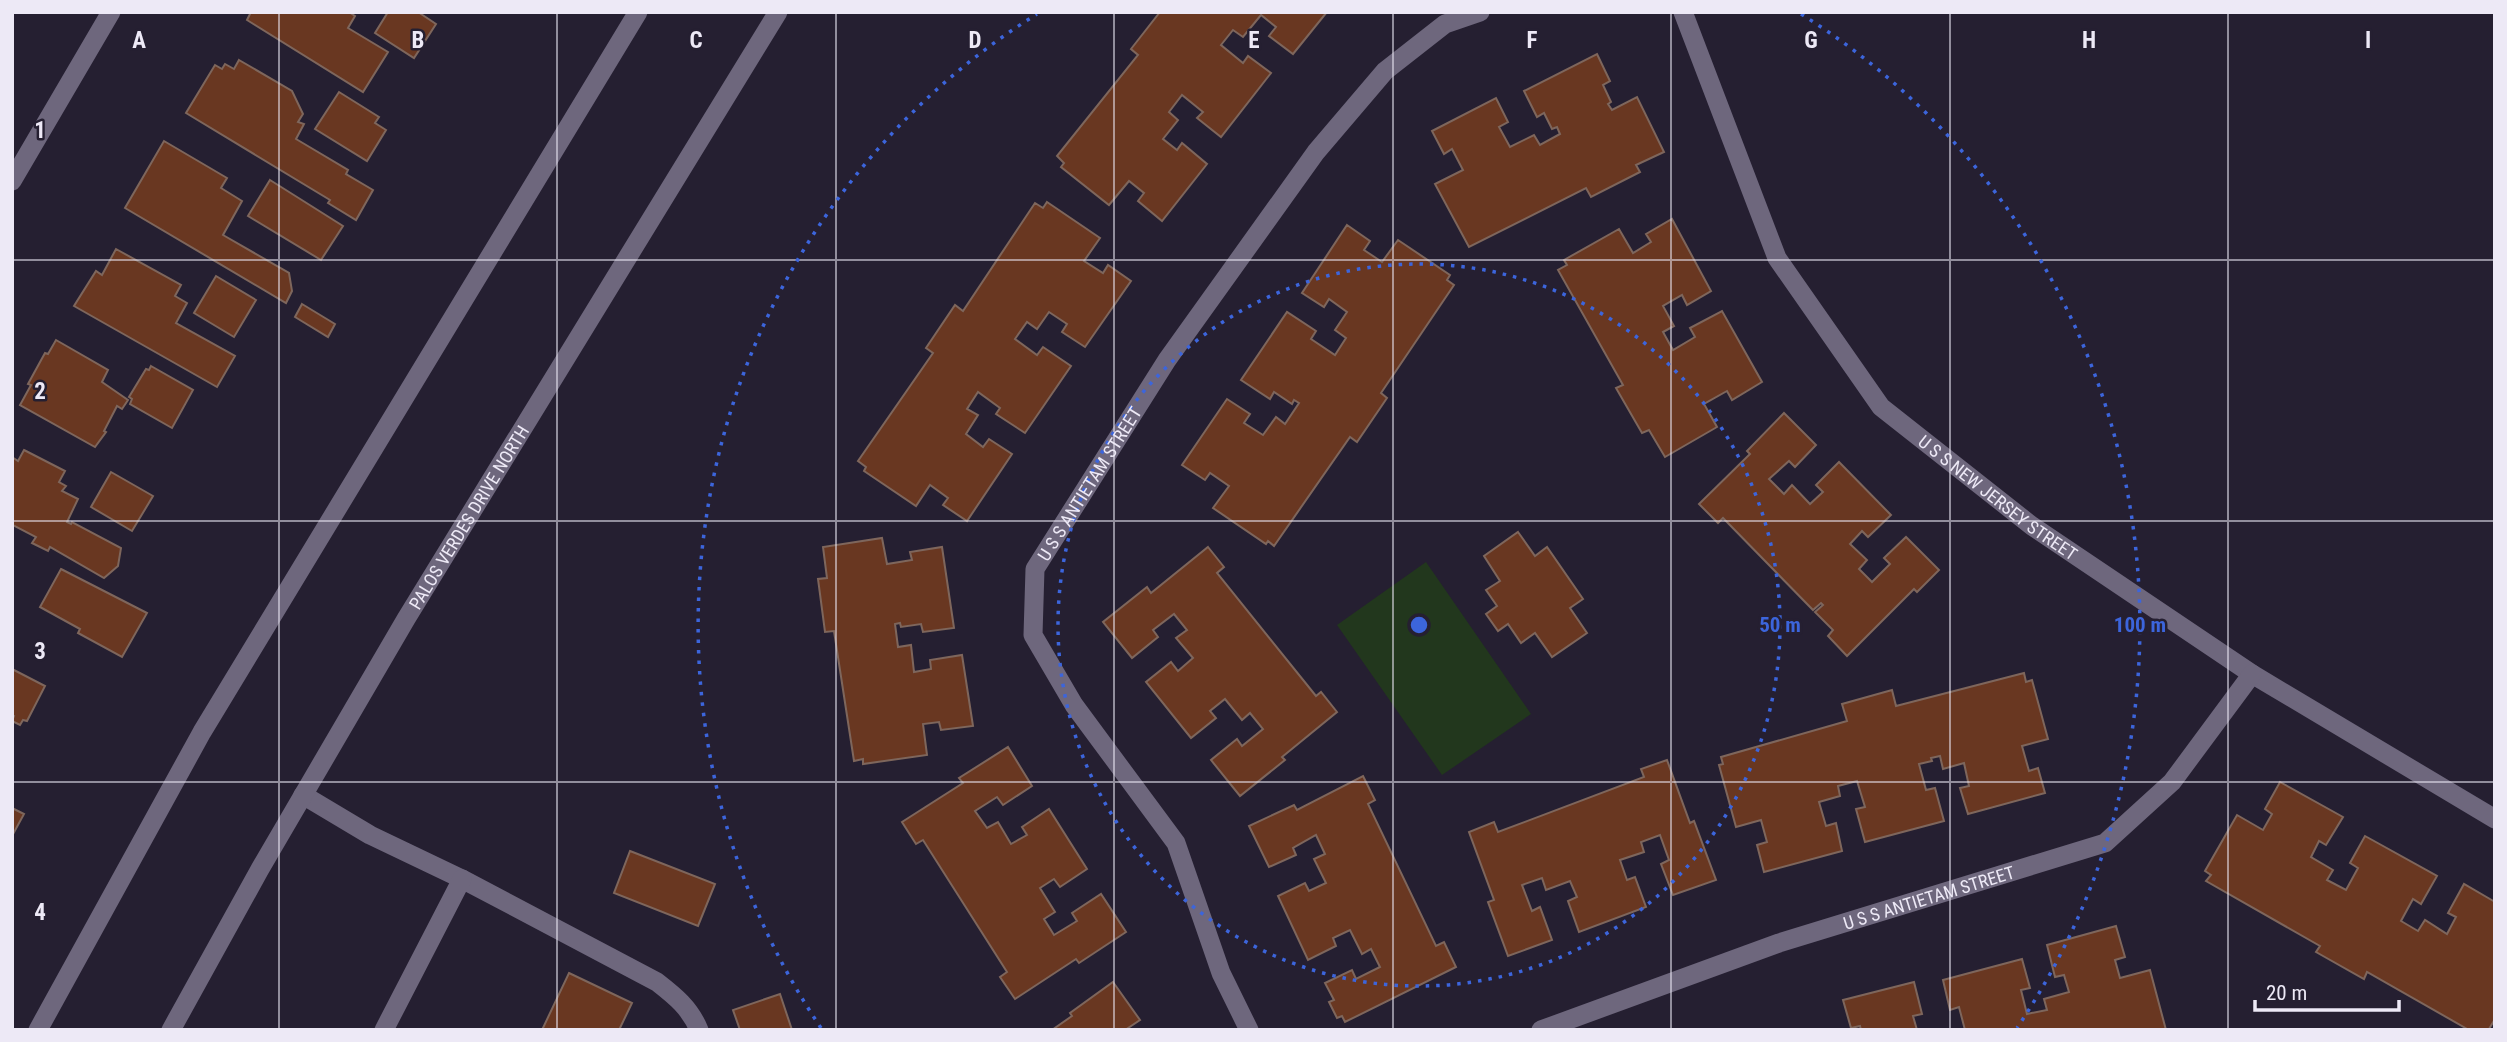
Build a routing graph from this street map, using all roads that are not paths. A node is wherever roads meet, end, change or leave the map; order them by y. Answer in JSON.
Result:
{"nodes":[{"id":1,"x":111,"y":12,"type":"edge"},
{"id":2,"x":638,"y":12,"type":"edge"},
{"id":3,"x":778,"y":12,"type":"edge"},
{"id":4,"x":1480,"y":12,"type":"edge"},
{"id":5,"x":1683,"y":12,"type":"edge"},
{"id":6,"x":12,"y":181,"type":"edge"},
{"id":7,"x":2252,"y":674,"type":"junction"},
{"id":8,"x":303,"y":795,"type":"junction"},
{"id":9,"x":2495,"y":819,"type":"edge"},
{"id":10,"x":462,"y":879,"type":"junction"},
{"id":11,"x":38,"y":1030,"type":"edge"},
{"id":12,"x":172,"y":1030,"type":"edge"},
{"id":13,"x":384,"y":1030,"type":"edge"},
{"id":14,"x":699,"y":1030,"type":"edge"},
{"id":15,"x":1249,"y":1030,"type":"edge"},
{"id":16,"x":1541,"y":1030,"type":"edge"}],
"edges":[{"from":1,"to":6,"type":"street"},
{"from":2,"to":11,"type":"street"},
{"from":3,"to":8,"type":"street","name":"PALOS VERDES DRIVE NORTH"},
{"from":4,"to":15,"type":"street","name":"U S S ANTIETAM STREET"},
{"from":5,"to":7,"type":"street","name":"U S S NEW JERSEY STREET"},
{"from":7,"to":9,"type":"street","name":"U S S NEW JERSEY STREET"},
{"from":7,"to":16,"type":"street","name":"U S S ANTIETAM STREET"},
{"from":8,"to":10,"type":"street"},
{"from":8,"to":12,"type":"street","name":"PALOS VERDES DRIVE NORTH"},
{"from":10,"to":13,"type":"street"},
{"from":10,"to":14,"type":"street"}]}
